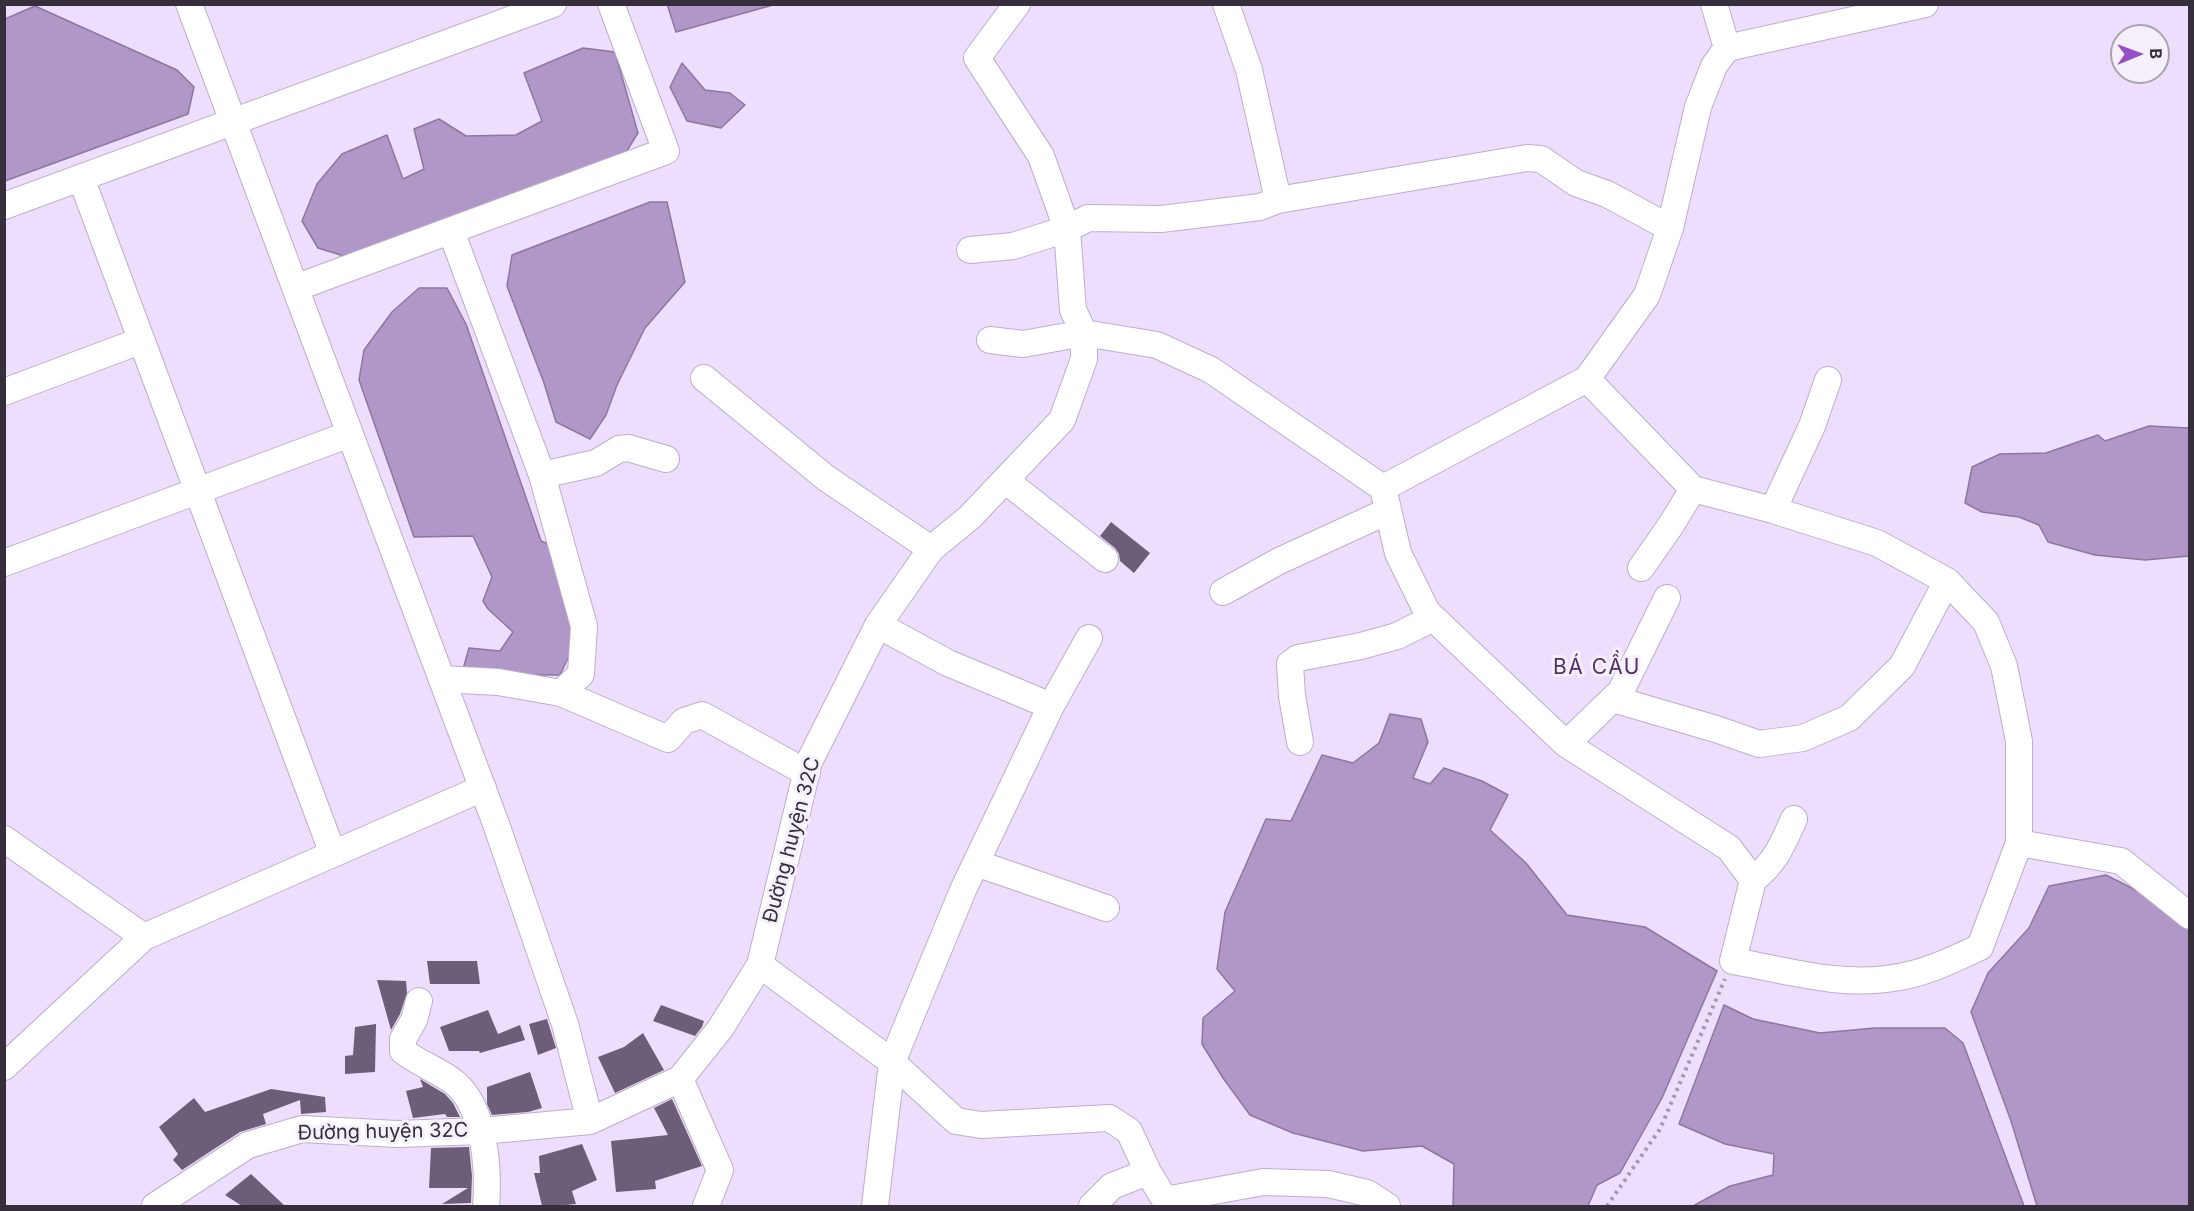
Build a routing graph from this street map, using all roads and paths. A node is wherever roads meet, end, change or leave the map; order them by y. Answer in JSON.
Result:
{"nodes":[{"id":1,"x":189,"y":4,"type":"edge"},
{"id":2,"x":553,"y":4,"type":"edge"},
{"id":3,"x":611,"y":4,"type":"edge"},
{"id":4,"x":1017,"y":4,"type":"edge"},
{"id":5,"x":1226,"y":4,"type":"edge"},
{"id":6,"x":1714,"y":4,"type":"edge"},
{"id":7,"x":1925,"y":4,"type":"edge"},
{"id":8,"x":1727,"y":48,"type":"junction"},
{"id":9,"x":234,"y":123,"type":"junction"},
{"id":10,"x":81,"y":178,"type":"junction"},
{"id":11,"x":1278,"y":200,"type":"junction"},
{"id":12,"x":4,"y":206,"type":"edge"},
{"id":13,"x":1670,"y":228,"type":"junction"},
{"id":14,"x":1067,"y":229,"type":"junction"},
{"id":15,"x":451,"y":231,"type":"junction"},
{"id":16,"x":970,"y":250,"type":"dead end"},
{"id":17,"x":296,"y":288,"type":"junction"},
{"id":18,"x":1084,"y":333,"type":"junction"},
{"id":19,"x":990,"y":340,"type":"dead end"},
{"id":20,"x":140,"y":341,"type":"junction"},
{"id":21,"x":704,"y":378,"type":"dead end"},
{"id":22,"x":1587,"y":379,"type":"junction"},
{"id":23,"x":1828,"y":380,"type":"dead end"},
{"id":24,"x":4,"y":392,"type":"edge"},
{"id":25,"x":350,"y":434,"type":"junction"},
{"id":26,"x":666,"y":459,"type":"dead end"},
{"id":27,"x":542,"y":475,"type":"junction"},
{"id":28,"x":1005,"y":480,"type":"junction"},
{"id":29,"x":1693,"y":489,"type":"junction"},
{"id":30,"x":197,"y":491,"type":"junction"},
{"id":31,"x":1386,"y":500,"type":"junction"},
{"id":32,"x":1773,"y":510,"type":"junction"},
{"id":33,"x":931,"y":549,"type":"junction"},
{"id":34,"x":1105,"y":559,"type":"dead end"},
{"id":35,"x":4,"y":562,"type":"edge"},
{"id":36,"x":1641,"y":568,"type":"dead end"},
{"id":37,"x":1947,"y":581,"type":"junction"},
{"id":38,"x":1224,"y":592,"type":"dead end"},
{"id":39,"x":1667,"y":598,"type":"dead end"},
{"id":40,"x":1433,"y":618,"type":"junction"},
{"id":41,"x":878,"y":625,"type":"junction"},
{"id":42,"x":1089,"y":638,"type":"dead end"},
{"id":43,"x":442,"y":679,"type":"junction"},
{"id":44,"x":561,"y":693,"type":"junction"},
{"id":45,"x":1613,"y":699,"type":"junction"},
{"id":46,"x":1051,"y":706,"type":"junction"},
{"id":47,"x":1300,"y":742,"type":"dead end"},
{"id":48,"x":1566,"y":744,"type":"junction"},
{"id":49,"x":807,"y":773,"type":"junction"},
{"id":50,"x":483,"y":788,"type":"junction"},
{"id":51,"x":1794,"y":819,"type":"dead end"},
{"id":52,"x":4,"y":839,"type":"edge"},
{"id":53,"x":2019,"y":843,"type":"junction"},
{"id":54,"x":333,"y":854,"type":"junction"},
{"id":55,"x":976,"y":864,"type":"junction"},
{"id":56,"x":1753,"y":880,"type":"junction"},
{"id":57,"x":1106,"y":908,"type":"dead end"},
{"id":58,"x":2190,"y":916,"type":"edge"},
{"id":59,"x":144,"y":937,"type":"junction"},
{"id":60,"x":1733,"y":961,"type":"junction"},
{"id":61,"x":760,"y":965,"type":"junction"},
{"id":62,"x":419,"y":1001,"type":"dead end"},
{"id":63,"x":892,"y":1062,"type":"junction"},
{"id":64,"x":4,"y":1067,"type":"edge"},
{"id":65,"x":680,"y":1079,"type":"junction"},
{"id":66,"x":590,"y":1121,"type":"junction"},
{"id":67,"x":482,"y":1131,"type":"junction"},
{"id":68,"x":1148,"y":1172,"type":"junction"},
{"id":69,"x":155,"y":1206,"type":"edge"},
{"id":70,"x":486,"y":1206,"type":"edge"},
{"id":71,"x":706,"y":1206,"type":"edge"},
{"id":72,"x":875,"y":1206,"type":"edge"},
{"id":73,"x":1092,"y":1206,"type":"edge"},
{"id":74,"x":1387,"y":1206,"type":"edge"},
{"id":75,"x":1606,"y":1206,"type":"edge"}],
"edges":[{"from":1,"to":9,"type":"street"},
{"from":2,"to":9,"type":"street"},
{"from":3,"to":15,"type":"street"},
{"from":4,"to":14,"type":"street","name":"Đường huyện 32C"},
{"from":5,"to":11,"type":"street"},
{"from":6,"to":8,"type":"street"},
{"from":7,"to":8,"type":"street"},
{"from":8,"to":13,"type":"street"},
{"from":9,"to":10,"type":"street"},
{"from":9,"to":17,"type":"street"},
{"from":10,"to":12,"type":"street"},
{"from":10,"to":20,"type":"street"},
{"from":11,"to":13,"type":"street"},
{"from":11,"to":14,"type":"street"},
{"from":13,"to":22,"type":"street"},
{"from":14,"to":16,"type":"street"},
{"from":14,"to":18,"type":"street","name":"Đường huyện 32C"},
{"from":15,"to":17,"type":"street"},
{"from":15,"to":27,"type":"street"},
{"from":17,"to":25,"type":"street"},
{"from":18,"to":19,"type":"street"},
{"from":18,"to":28,"type":"street","name":"Đường huyện 32C"},
{"from":18,"to":31,"type":"street"},
{"from":20,"to":24,"type":"street"},
{"from":20,"to":30,"type":"street"},
{"from":21,"to":33,"type":"street"},
{"from":22,"to":29,"type":"street"},
{"from":22,"to":31,"type":"street"},
{"from":23,"to":32,"type":"street"},
{"from":25,"to":30,"type":"street"},
{"from":25,"to":43,"type":"street"},
{"from":26,"to":27,"type":"street"},
{"from":27,"to":44,"type":"street"},
{"from":28,"to":33,"type":"street","name":"Đường huyện 32C"},
{"from":28,"to":34,"type":"street"},
{"from":29,"to":32,"type":"street"},
{"from":29,"to":36,"type":"street"},
{"from":30,"to":35,"type":"street"},
{"from":30,"to":54,"type":"street"},
{"from":31,"to":38,"type":"street"},
{"from":31,"to":40,"type":"street"},
{"from":32,"to":37,"type":"street"},
{"from":33,"to":41,"type":"street","name":"Đường huyện 32C"},
{"from":37,"to":45,"type":"street"},
{"from":37,"to":53,"type":"street"},
{"from":39,"to":45,"type":"street"},
{"from":40,"to":47,"type":"street"},
{"from":40,"to":48,"type":"street"},
{"from":41,"to":46,"type":"street"},
{"from":41,"to":49,"type":"street","name":"Đường huyện 32C"},
{"from":42,"to":46,"type":"street"},
{"from":43,"to":44,"type":"street"},
{"from":43,"to":50,"type":"street"},
{"from":44,"to":49,"type":"street"},
{"from":45,"to":48,"type":"street"},
{"from":46,"to":55,"type":"street"},
{"from":48,"to":56,"type":"street"},
{"from":49,"to":61,"type":"street","name":"Đường huyện 32C"},
{"from":50,"to":54,"type":"street"},
{"from":50,"to":66,"type":"street"},
{"from":51,"to":56,"type":"street"},
{"from":52,"to":59,"type":"street"},
{"from":53,"to":58,"type":"street"},
{"from":53,"to":60,"type":"street"},
{"from":54,"to":59,"type":"street"},
{"from":55,"to":57,"type":"street"},
{"from":55,"to":63,"type":"street"},
{"from":56,"to":60,"type":"street"},
{"from":59,"to":64,"type":"street"},
{"from":60,"to":75,"type":"path"},
{"from":61,"to":63,"type":"street"},
{"from":61,"to":65,"type":"street","name":"Đường huyện 32C"},
{"from":62,"to":67,"type":"street"},
{"from":63,"to":68,"type":"street"},
{"from":63,"to":72,"type":"street"},
{"from":65,"to":66,"type":"street","name":"Đường huyện 32C"},
{"from":65,"to":71,"type":"street"},
{"from":66,"to":67,"type":"street","name":"Đường huyện 32C"},
{"from":67,"to":69,"type":"street","name":"Đường huyện 32C"},
{"from":67,"to":70,"type":"street"},
{"from":68,"to":73,"type":"street"},
{"from":68,"to":74,"type":"street"}]}
